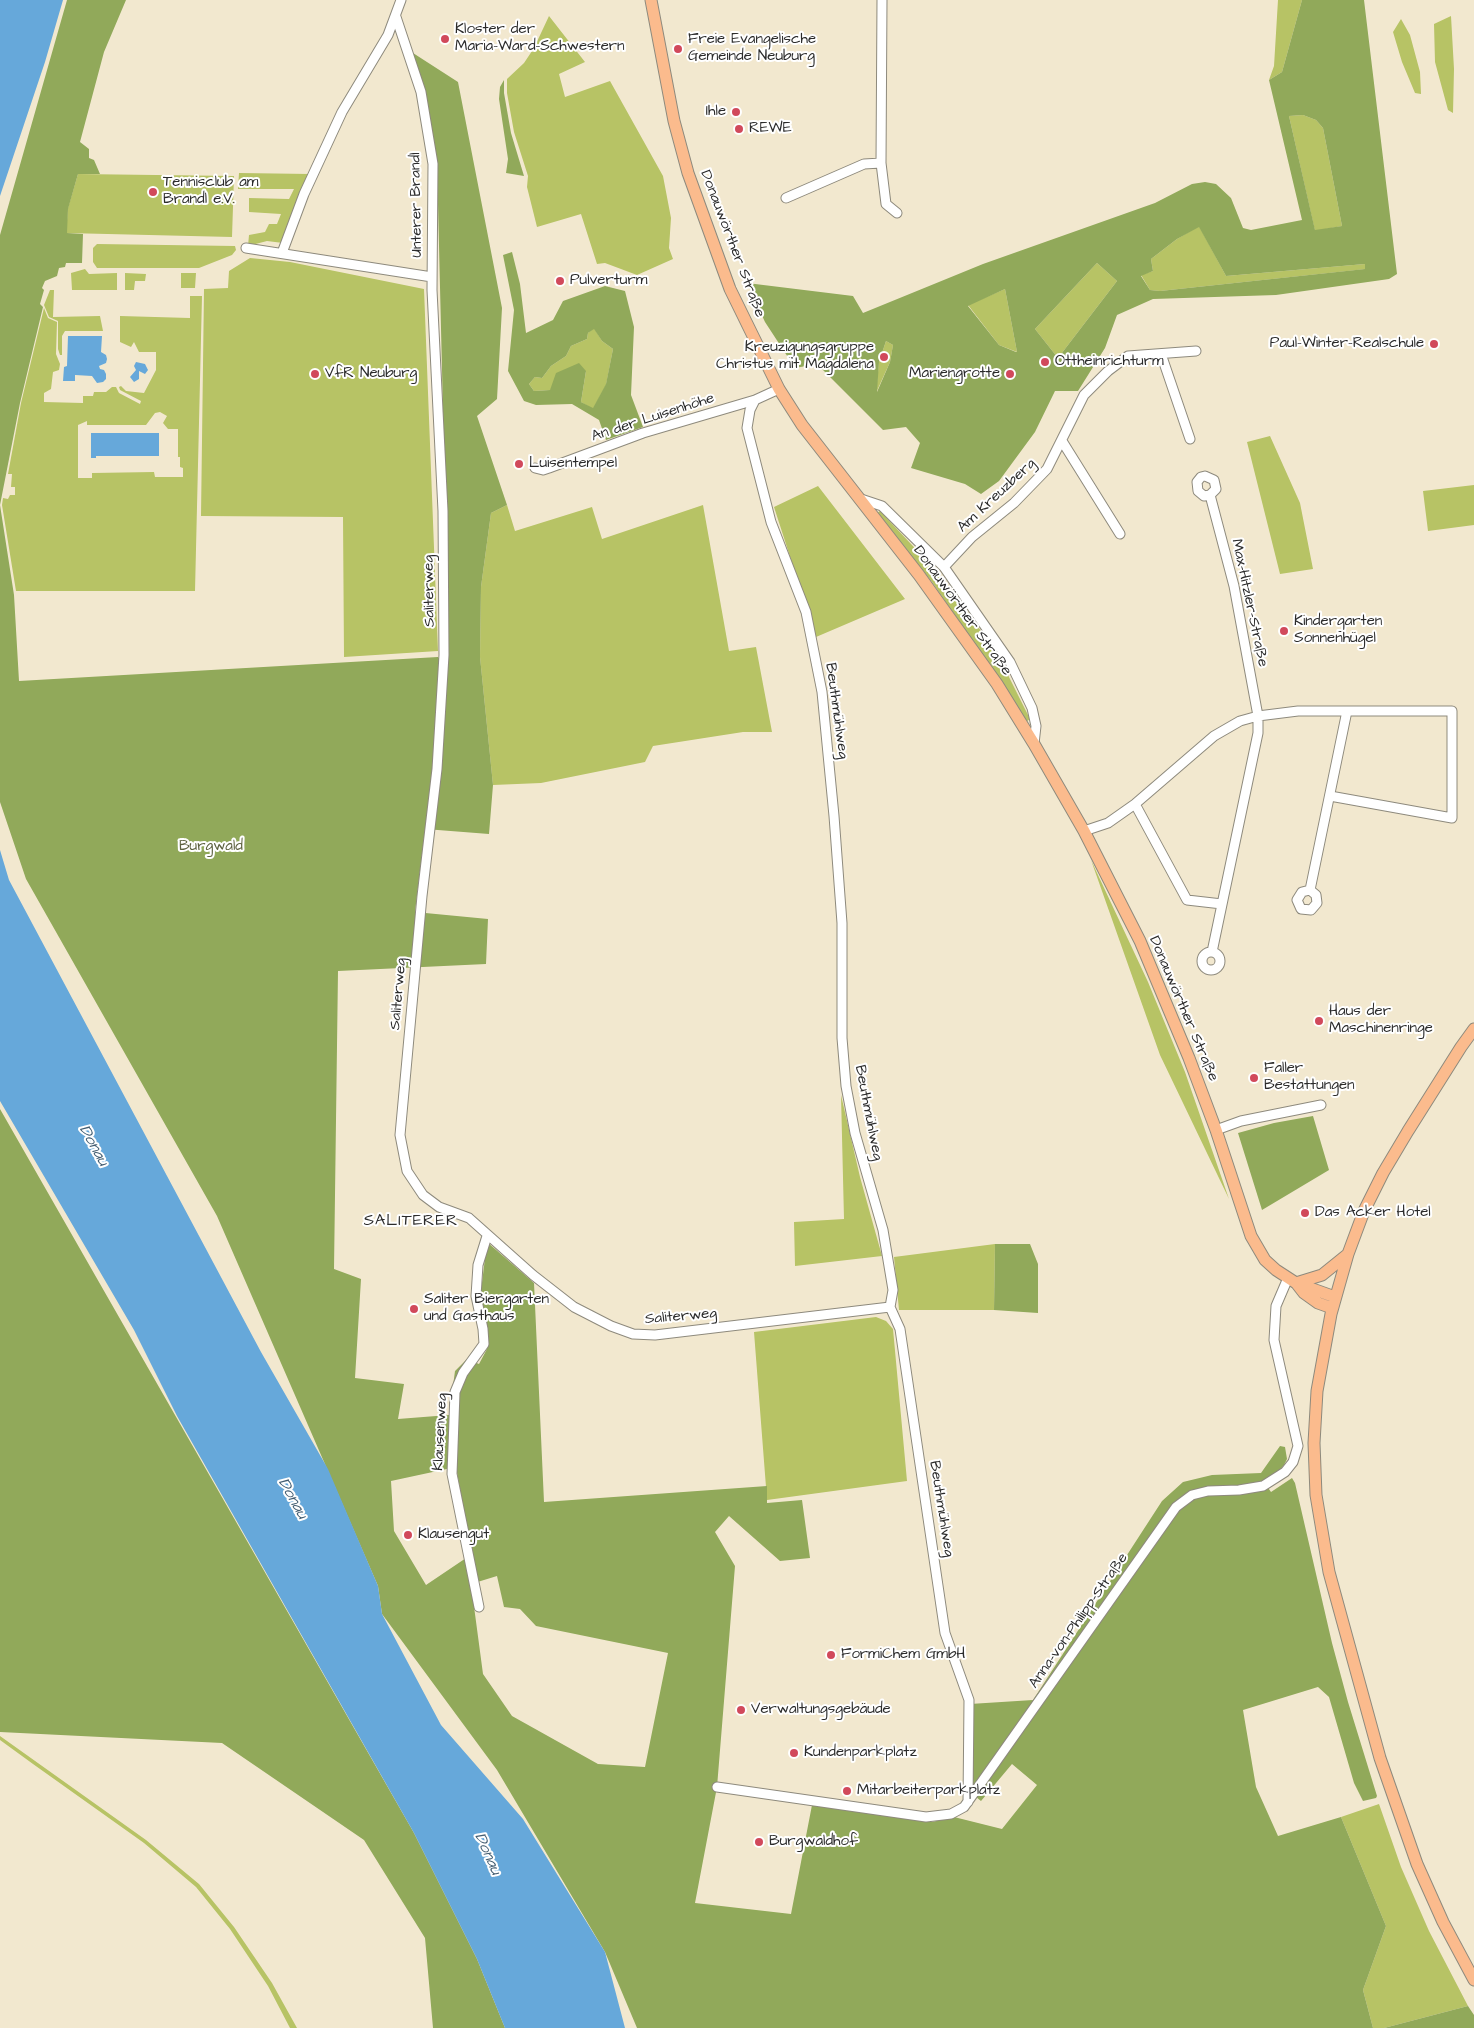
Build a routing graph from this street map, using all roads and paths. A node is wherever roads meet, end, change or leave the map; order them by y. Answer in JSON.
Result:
{"nodes":[{"id":1,"x":401,"y":0,"type":"edge"},
{"id":2,"x":651,"y":0,"type":"edge"},
{"id":3,"x":882,"y":0,"type":"edge"},
{"id":4,"x":396,"y":17,"type":"junction"},
{"id":5,"x":881,"y":163,"type":"junction"},
{"id":6,"x":786,"y":198,"type":"dead end"},
{"id":7,"x":897,"y":213,"type":"dead end"},
{"id":8,"x":246,"y":248,"type":"dead end"},
{"id":9,"x":282,"y":253,"type":"junction"},
{"id":10,"x":432,"y":277,"type":"junction"},
{"id":11,"x":1196,"y":351,"type":"dead end"},
{"id":12,"x":1161,"y":354,"type":"junction"},
{"id":13,"x":779,"y":389,"type":"junction"},
{"id":14,"x":755,"y":400,"type":"junction"},
{"id":15,"x":1190,"y":439,"type":"dead end"},
{"id":16,"x":1062,"y":441,"type":"junction"},
{"id":17,"x":535,"y":468,"type":"dead end"},
{"id":18,"x":1210,"y":495,"type":"dead end"},
{"id":19,"x":860,"y":499,"type":"junction"},
{"id":20,"x":1120,"y":534,"type":"dead end"},
{"id":21,"x":944,"y":567,"type":"junction"},
{"id":22,"x":1347,"y":711,"type":"junction"},
{"id":23,"x":1258,"y":716,"type":"junction"},
{"id":24,"x":1034,"y":744,"type":"junction"},
{"id":25,"x":1330,"y":796,"type":"junction"},
{"id":26,"x":1135,"y":804,"type":"junction"},
{"id":27,"x":1084,"y":831,"type":"junction"},
{"id":28,"x":1310,"y":890,"type":"dead end"},
{"id":29,"x":1222,"y":904,"type":"junction"},
{"id":30,"x":1212,"y":952,"type":"dead end"},
{"id":31,"x":1474,"y":1029,"type":"edge"},
{"id":32,"x":1321,"y":1105,"type":"dead end"},
{"id":33,"x":1216,"y":1130,"type":"junction"},
{"id":34,"x":487,"y":1236,"type":"junction"},
{"id":35,"x":1348,"y":1254,"type":"junction"},
{"id":36,"x":1292,"y":1281,"type":"junction"},
{"id":37,"x":1334,"y":1302,"type":"junction"},
{"id":38,"x":890,"y":1307,"type":"junction"},
{"id":39,"x":479,"y":1607,"type":"dead end"},
{"id":40,"x":717,"y":1787,"type":"dead end"},
{"id":41,"x":968,"y":1802,"type":"junction"},
{"id":42,"x":1474,"y":1980,"type":"edge"}],
"edges":[{"from":1,"to":4,"type":"street"},
{"from":2,"to":13,"type":"main road","name":"Donauwörther Straße"},
{"from":3,"to":5,"type":"street"},
{"from":4,"to":9,"type":"street"},
{"from":4,"to":10,"type":"street","name":"Unterer Brandl"},
{"from":5,"to":6,"type":"street"},
{"from":5,"to":7,"type":"street"},
{"from":8,"to":9,"type":"street"},
{"from":9,"to":10,"type":"street"},
{"from":10,"to":34,"type":"street","name":"Saliterweg"},
{"from":11,"to":12,"type":"street","name":"Am Kreuzberg"},
{"from":12,"to":15,"type":"street"},
{"from":12,"to":16,"type":"street","name":"Am Kreuzberg"},
{"from":13,"to":14,"type":"street","name":"An der Luisenhöhe"},
{"from":13,"to":19,"type":"main road","name":"Donauwörther Straße"},
{"from":14,"to":17,"type":"street","name":"An der Luisenhöhe"},
{"from":14,"to":38,"type":"street","name":"Beuthmühlweg"},
{"from":16,"to":20,"type":"street"},
{"from":16,"to":21,"type":"street","name":"Am Kreuzberg"},
{"from":18,"to":23,"type":"street","name":"Max-Hitzler-Straße"},
{"from":19,"to":21,"type":"street","name":"Donauwörther Straße"},
{"from":19,"to":24,"type":"main road","name":"Donauwörther Straße"},
{"from":21,"to":24,"type":"street","name":"Donauwörther Straße"},
{"from":22,"to":23,"type":"street"},
{"from":22,"to":25,"type":"street"},
{"from":22,"to":25,"type":"street"},
{"from":23,"to":26,"type":"street"},
{"from":23,"to":29,"type":"street","name":"Max-Hitzler-Straße"},
{"from":24,"to":27,"type":"main road","name":"Donauwörther Straße"},
{"from":25,"to":28,"type":"street"},
{"from":26,"to":27,"type":"street"},
{"from":26,"to":29,"type":"street"},
{"from":27,"to":33,"type":"main road","name":"Donauwörther Straße"},
{"from":29,"to":30,"type":"street","name":"Max-Hitzler-Straße"},
{"from":31,"to":35,"type":"main road"},
{"from":32,"to":33,"type":"street"},
{"from":33,"to":36,"type":"main road","name":"Donauwörther Straße"},
{"from":34,"to":38,"type":"street","name":"Saliterweg"},
{"from":34,"to":39,"type":"street","name":"Klausenweg"},
{"from":35,"to":36,"type":"main road"},
{"from":35,"to":37,"type":"main road"},
{"from":36,"to":37,"type":"main road","name":"Donauwörther Straße"},
{"from":36,"to":41,"type":"street","name":"Anna-von-Philipp-Straße"},
{"from":37,"to":42,"type":"main road"},
{"from":38,"to":41,"type":"street","name":"Beuthmühlweg"},
{"from":40,"to":41,"type":"street","name":"Anna-von-Philipp-Straße"}]}
